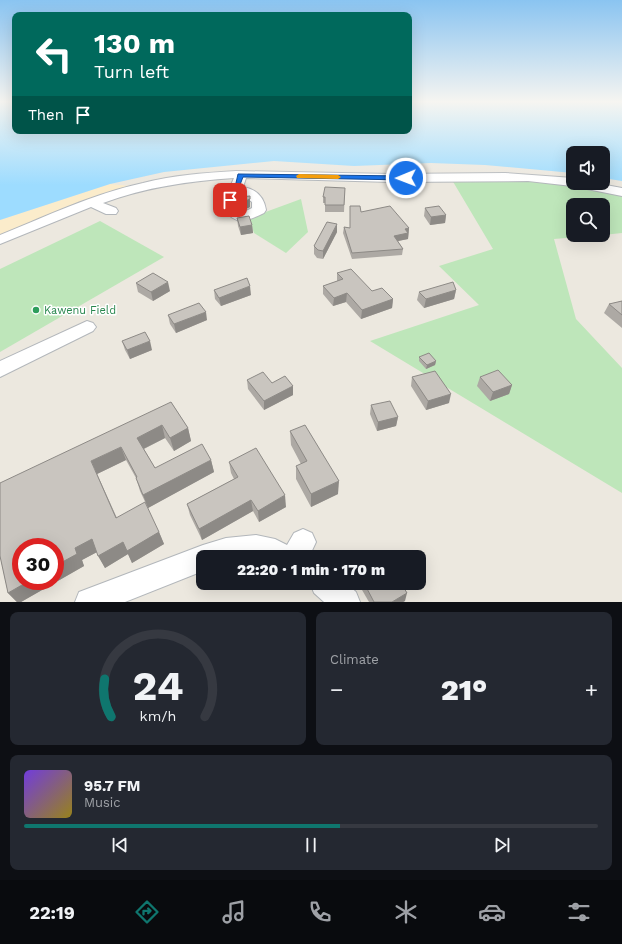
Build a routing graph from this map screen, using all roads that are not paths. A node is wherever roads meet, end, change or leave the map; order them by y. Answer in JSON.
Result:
{"nodes":[{"id":1,"x":240,"y":175,"type":"junction"},
{"id":2,"x":566,"y":182,"type":"edge"},
{"id":3,"x":236,"y":189,"type":"dead end"},
{"id":4,"x":610,"y":190,"type":"edge"},
{"id":5,"x":622,"y":192,"type":"edge"},
{"id":6,"x":92,"y":203,"type":"junction"},
{"id":7,"x":111,"y":211,"type":"dead end"},
{"id":8,"x":0,"y":240,"type":"edge"},
{"id":9,"x":87,"y":327,"type":"dead end"},
{"id":10,"x":0,"y":370,"type":"edge"},
{"id":11,"x":238,"y":550,"type":"edge"},
{"id":12,"x":267,"y":550,"type":"edge"},
{"id":13,"x":196,"y":561,"type":"edge"},
{"id":14,"x":332,"y":590,"type":"edge"},
{"id":15,"x":89,"y":602,"type":"edge"},
{"id":16,"x":346,"y":602,"type":"edge"}],
"edges":[{"from":1,"to":2,"type":"street"},
{"from":1,"to":3,"type":"street"},
{"from":1,"to":6,"type":"street"},
{"from":4,"to":5,"type":"street"},
{"from":6,"to":7,"type":"street"},
{"from":6,"to":8,"type":"street"},
{"from":9,"to":10,"type":"street"},
{"from":11,"to":12,"type":"street"},
{"from":13,"to":15,"type":"street"},
{"from":14,"to":16,"type":"street"}]}
